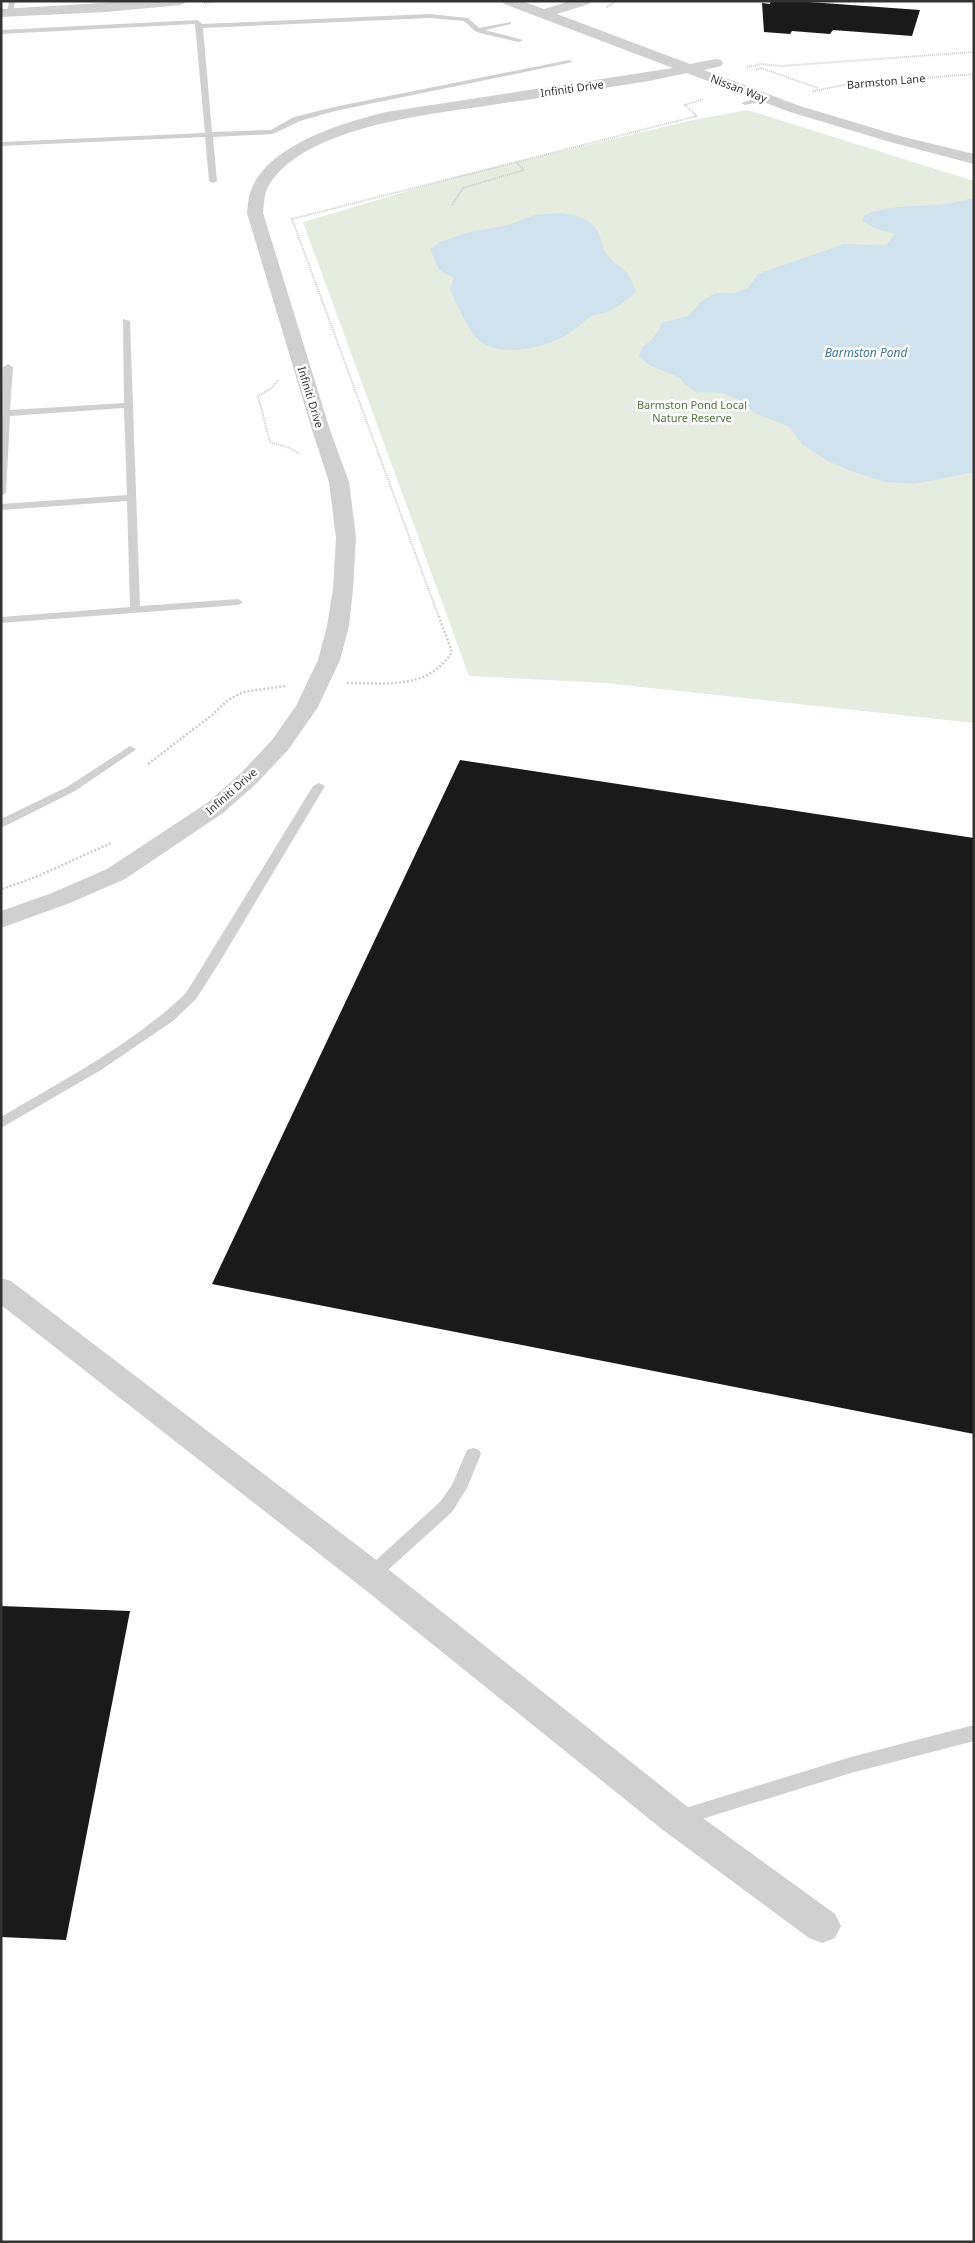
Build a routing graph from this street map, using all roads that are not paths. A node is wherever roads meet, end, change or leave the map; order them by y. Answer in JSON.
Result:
{"nodes":[{"id":1,"x":181,"y":1,"type":"edge"},
{"id":2,"x":509,"y":1,"type":"edge"},
{"id":3,"x":552,"y":1,"type":"edge"},
{"id":4,"x":567,"y":6,"type":"junction"},
{"id":5,"x":584,"y":7,"type":"edge"},
{"id":6,"x":8,"y":9,"type":"edge"},
{"id":7,"x":544,"y":14,"type":"junction"},
{"id":8,"x":509,"y":23,"type":"dead end"},
{"id":9,"x":199,"y":26,"type":"junction"},
{"id":10,"x":477,"y":30,"type":"junction"},
{"id":11,"x":1,"y":32,"type":"edge"},
{"id":12,"x":519,"y":40,"type":"dead end"},
{"id":13,"x":688,"y":61,"type":"junction"},
{"id":14,"x":569,"y":62,"type":"dead end"},
{"id":15,"x":716,"y":63,"type":"joint"},
{"id":16,"x":764,"y":98,"type":"junction"},
{"id":17,"x":745,"y":104,"type":"dead end"},
{"id":18,"x":208,"y":134,"type":"junction"},
{"id":19,"x":1,"y":144,"type":"edge"},
{"id":20,"x":974,"y":147,"type":"edge"},
{"id":21,"x":974,"y":159,"type":"edge"},
{"id":22,"x":212,"y":180,"type":"dead end"},
{"id":23,"x":126,"y":321,"type":"dead end"},
{"id":24,"x":8,"y":367,"type":"dead end"},
{"id":25,"x":128,"y":405,"type":"junction"},
{"id":26,"x":6,"y":413,"type":"junction"},
{"id":27,"x":1,"y":493,"type":"edge"},
{"id":28,"x":132,"y":498,"type":"junction"},
{"id":29,"x":1,"y":507,"type":"edge"},
{"id":30,"x":238,"y":602,"type":"dead end"},
{"id":31,"x":135,"y":609,"type":"junction"},
{"id":32,"x":1,"y":620,"type":"edge"},
{"id":33,"x":130,"y":749,"type":"dead end"},
{"id":34,"x":319,"y":786,"type":"dead end"},
{"id":35,"x":1,"y":824,"type":"edge"},
{"id":36,"x":1,"y":920,"type":"edge"},
{"id":37,"x":1,"y":1123,"type":"edge"},
{"id":38,"x":1,"y":1289,"type":"edge"},
{"id":39,"x":473,"y":1454,"type":"dead end"},
{"id":40,"x":371,"y":1576,"type":"junction"},
{"id":41,"x":974,"y":1733,"type":"edge"},
{"id":42,"x":676,"y":1819,"type":"junction"},
{"id":43,"x":822,"y":1926,"type":"dead end"}],
"edges":[{"from":1,"to":6,"type":"street"},
{"from":2,"to":7,"type":"street","name":"Nissan Way"},
{"from":3,"to":4,"type":"street"},
{"from":4,"to":5,"type":"street"},
{"from":4,"to":7,"type":"street"},
{"from":7,"to":13,"type":"street","name":"Nissan Way"},
{"from":8,"to":10,"type":"lane"},
{"from":9,"to":10,"type":"lane"},
{"from":9,"to":11,"type":"lane"},
{"from":9,"to":18,"type":"lane"},
{"from":10,"to":12,"type":"lane"},
{"from":13,"to":15,"type":"street","name":"Infiniti Drive"},
{"from":13,"to":16,"type":"street","name":"Nissan Way"},
{"from":13,"to":36,"type":"street","name":"Infiniti Drive"},
{"from":14,"to":18,"type":"lane"},
{"from":15,"to":20,"type":"street","name":"Nissan Way"},
{"from":16,"to":17,"type":"lane"},
{"from":16,"to":21,"type":"street","name":"Nissan Way"},
{"from":18,"to":19,"type":"lane"},
{"from":18,"to":22,"type":"lane"},
{"from":23,"to":25,"type":"lane"},
{"from":24,"to":26,"type":"lane"},
{"from":25,"to":26,"type":"lane"},
{"from":25,"to":28,"type":"lane"},
{"from":26,"to":27,"type":"lane"},
{"from":28,"to":29,"type":"lane"},
{"from":28,"to":31,"type":"lane"},
{"from":30,"to":31,"type":"lane"},
{"from":31,"to":32,"type":"lane"},
{"from":33,"to":35,"type":"lane"},
{"from":34,"to":37,"type":"lane"},
{"from":38,"to":40,"type":"street"},
{"from":39,"to":40,"type":"lane"},
{"from":40,"to":42,"type":"street"},
{"from":41,"to":42,"type":"lane"},
{"from":42,"to":43,"type":"street"}]}
